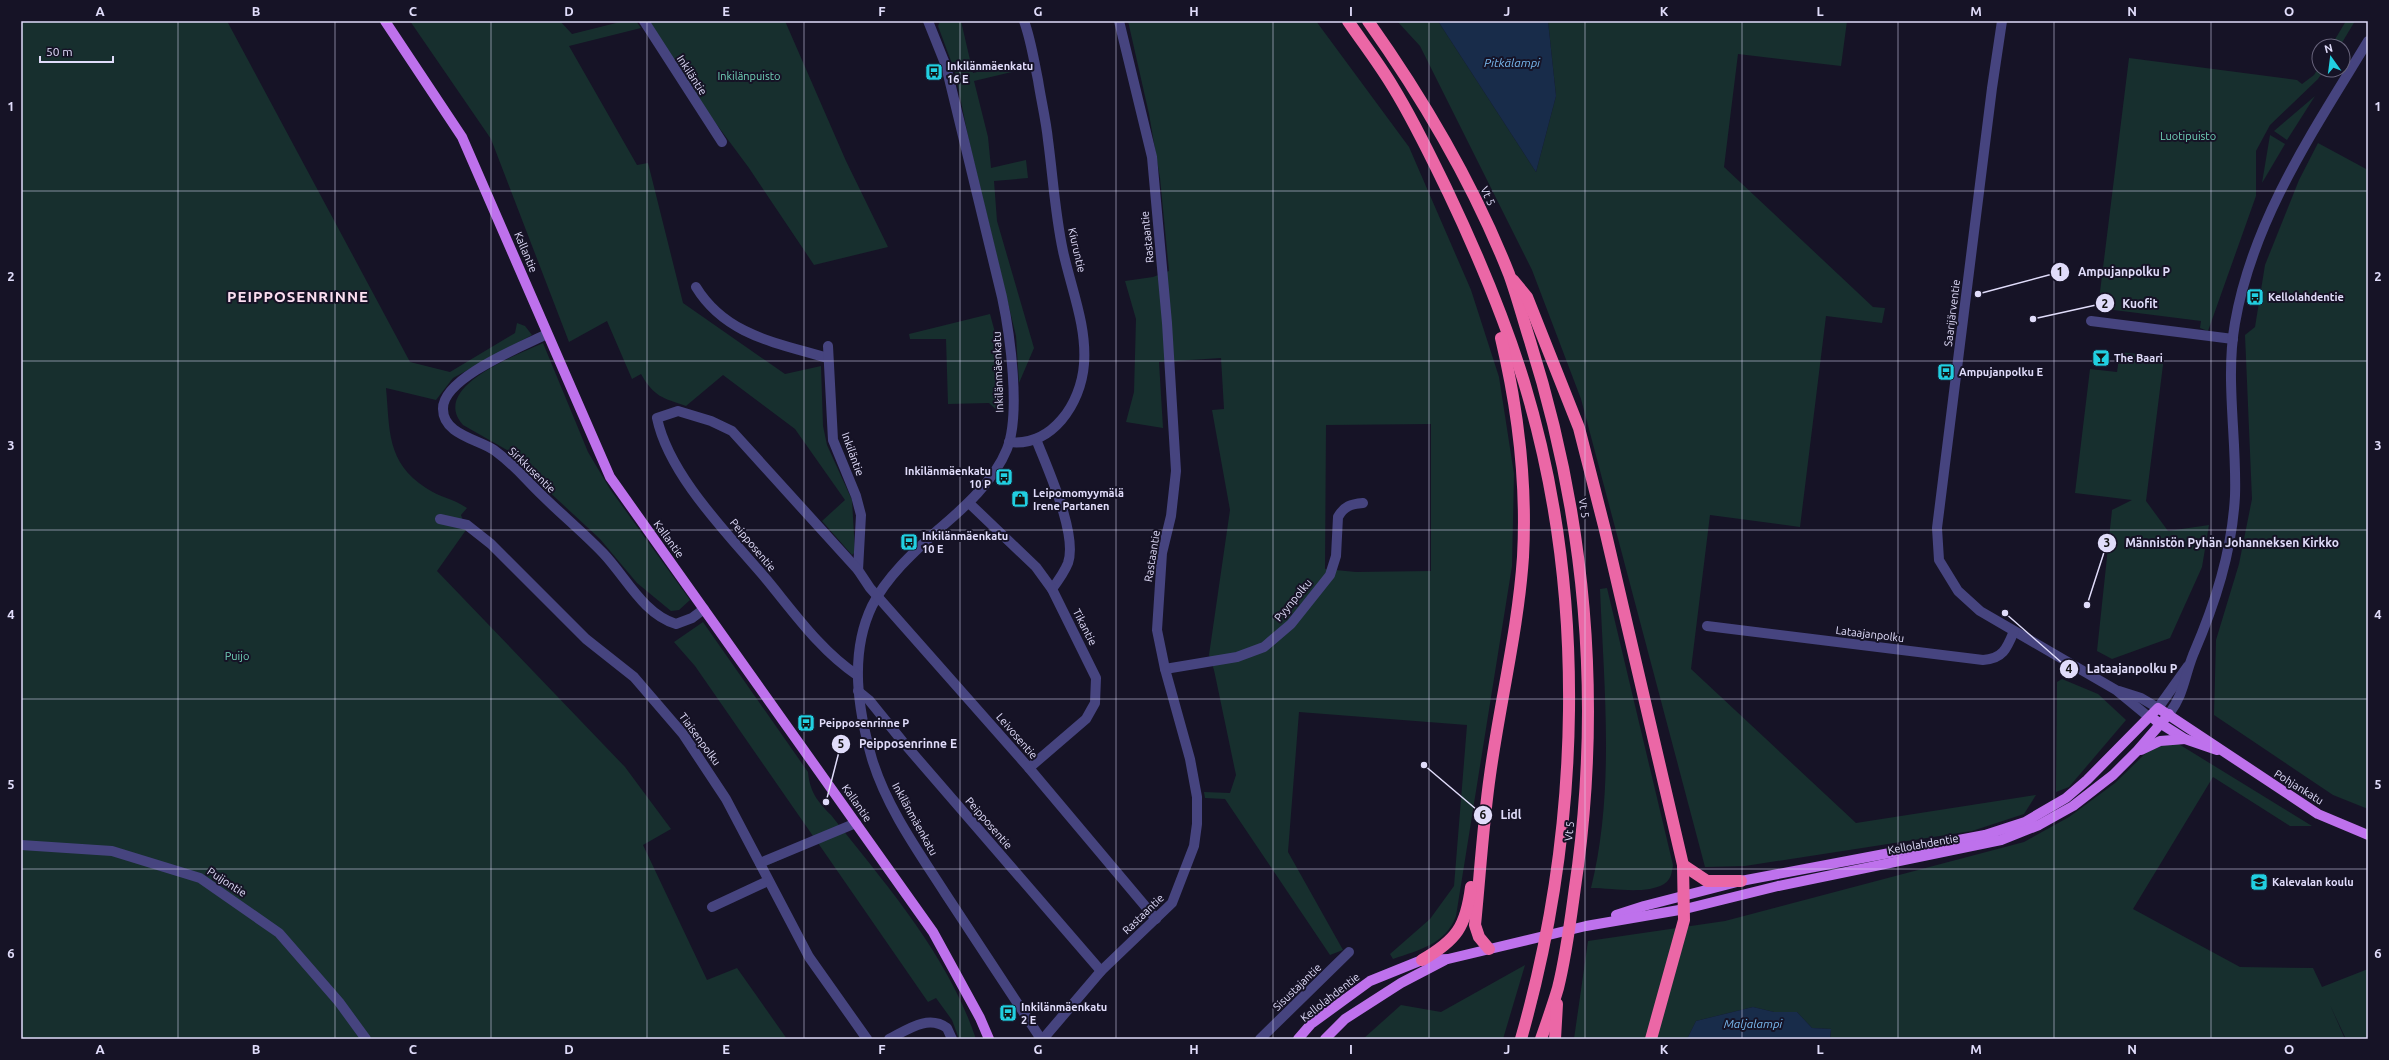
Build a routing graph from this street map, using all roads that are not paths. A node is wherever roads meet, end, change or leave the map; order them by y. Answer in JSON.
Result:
{"nodes":[{"id":1,"x":385,"y":21,"type":"edge"},
{"id":2,"x":644,"y":21,"type":"edge"},
{"id":3,"x":928,"y":21,"type":"edge"},
{"id":4,"x":1024,"y":21,"type":"edge"},
{"id":5,"x":1119,"y":21,"type":"edge"},
{"id":6,"x":1348,"y":21,"type":"edge"},
{"id":7,"x":1368,"y":21,"type":"edge"},
{"id":8,"x":2002,"y":21,"type":"edge"},
{"id":9,"x":2368,"y":41,"type":"edge"},
{"id":10,"x":722,"y":142,"type":"dead end"},
{"id":11,"x":1509,"y":275,"type":"junction"},
{"id":12,"x":1489,"y":286,"type":"junction"},
{"id":13,"x":696,"y":287,"type":"dead end"},
{"id":14,"x":2091,"y":321,"type":"dead end"},
{"id":15,"x":547,"y":334,"type":"junction"},
{"id":16,"x":2233,"y":339,"type":"junction"},
{"id":17,"x":828,"y":346,"type":"dead end"},
{"id":18,"x":828,"y":358,"type":"junction"},
{"id":19,"x":663,"y":416,"type":"joint"},
{"id":20,"x":1036,"y":439,"type":"junction"},
{"id":21,"x":1009,"y":442,"type":"junction"},
{"id":22,"x":969,"y":503,"type":"junction"},
{"id":23,"x":1363,"y":503,"type":"dead end"},
{"id":24,"x":440,"y":519,"type":"dead end"},
{"id":25,"x":858,"y":570,"type":"junction"},
{"id":26,"x":1052,"y":589,"type":"junction"},
{"id":27,"x":878,"y":596,"type":"junction"},
{"id":28,"x":704,"y":608,"type":"junction"},
{"id":29,"x":1707,"y":626,"type":"dead end"},
{"id":30,"x":2014,"y":631,"type":"junction"},
{"id":31,"x":2190,"y":663,"type":"junction"},
{"id":32,"x":1165,"y":669,"type":"junction"},
{"id":33,"x":857,"y":675,"type":"junction"},
{"id":34,"x":2116,"y":690,"type":"junction"},
{"id":35,"x":858,"y":691,"type":"junction"},
{"id":36,"x":2158,"y":708,"type":"junction"},
{"id":37,"x":2169,"y":714,"type":"junction"},
{"id":38,"x":2150,"y":718,"type":"junction"},
{"id":39,"x":2161,"y":724,"type":"junction"},
{"id":40,"x":2184,"y":739,"type":"junction"},
{"id":41,"x":2221,"y":751,"type":"junction"},
{"id":42,"x":2137,"y":752,"type":"junction"},
{"id":43,"x":1030,"y":768,"type":"junction"},
{"id":44,"x":1489,"y":775,"type":"junction"},
{"id":45,"x":856,"y":823,"type":"junction"},
{"id":46,"x":2368,"y":835,"type":"edge"},
{"id":47,"x":21,"y":845,"type":"edge"},
{"id":48,"x":760,"y":863,"type":"junction"},
{"id":49,"x":1683,"y":865,"type":"junction"},
{"id":50,"x":768,"y":881,"type":"junction"},
{"id":51,"x":1741,"y":881,"type":"junction"},
{"id":52,"x":1684,"y":895,"type":"junction"},
{"id":53,"x":712,"y":908,"type":"dead end"},
{"id":54,"x":1685,"y":909,"type":"junction"},
{"id":55,"x":1156,"y":919,"type":"junction"},
{"id":56,"x":1586,"y":926,"type":"junction"},
{"id":57,"x":1495,"y":947,"type":"junction"},
{"id":58,"x":1350,"y":952,"type":"dead end"},
{"id":59,"x":1448,"y":958,"type":"junction"},
{"id":60,"x":1422,"y":960,"type":"junction"},
{"id":61,"x":1101,"y":971,"type":"junction"},
{"id":62,"x":1558,"y":986,"type":"junction"},
{"id":63,"x":366,"y":1039,"type":"edge"},
{"id":64,"x":867,"y":1039,"type":"edge"},
{"id":65,"x":889,"y":1039,"type":"edge"},
{"id":66,"x":952,"y":1039,"type":"edge"},
{"id":67,"x":989,"y":1039,"type":"edge"},
{"id":68,"x":1042,"y":1039,"type":"edge"},
{"id":69,"x":1260,"y":1039,"type":"edge"},
{"id":70,"x":1298,"y":1039,"type":"edge"},
{"id":71,"x":1325,"y":1039,"type":"edge"},
{"id":72,"x":1521,"y":1039,"type":"edge"},
{"id":73,"x":1541,"y":1039,"type":"edge"},
{"id":74,"x":1555,"y":1039,"type":"edge"},
{"id":75,"x":1651,"y":1039,"type":"edge"}],
"edges":[{"from":1,"to":15,"type":"main road","name":"Kallantie"},
{"from":2,"to":10,"type":"street","name":"Inkiläntie"},
{"from":3,"to":21,"type":"street","name":"Inkilänmäenkatu"},
{"from":4,"to":20,"type":"street","name":"Kiuruntie"},
{"from":5,"to":32,"type":"street","name":"Rastaantie"},
{"from":6,"to":12,"type":"highway","name":"Vt 5"},
{"from":7,"to":11,"type":"highway","name":"Vt 5"},
{"from":8,"to":30,"type":"street","name":"Saarijärventie"},
{"from":9,"to":16,"type":"street","name":"Kellolahdentie"},
{"from":11,"to":49,"type":"highway"},
{"from":11,"to":62,"type":"highway","name":"Vt 5"},
{"from":12,"to":44,"type":"highway"},
{"from":12,"to":72,"type":"highway","name":"Vt 5"},
{"from":13,"to":18,"type":"street"},
{"from":14,"to":16,"type":"street"},
{"from":15,"to":28,"type":"main road","name":"Kallantie"},
{"from":15,"to":28,"type":"street","name":"Sirkkusentie"},
{"from":16,"to":31,"type":"street","name":"Kellolahdentie"},
{"from":17,"to":18,"type":"street","name":"Inkiläntie"},
{"from":18,"to":25,"type":"street","name":"Inkiläntie"},
{"from":19,"to":25,"type":"street","name":"Leivosentie"},
{"from":19,"to":33,"type":"street","name":"Peipposentie"},
{"from":20,"to":21,"type":"street","name":"Kiuruntie"},
{"from":20,"to":26,"type":"street"},
{"from":21,"to":22,"type":"street","name":"Inkilänmäenkatu"},
{"from":22,"to":26,"type":"street","name":"Tikantie"},
{"from":22,"to":27,"type":"street","name":"Inkilänmäenkatu"},
{"from":23,"to":32,"type":"street","name":"Pyynpolku"},
{"from":24,"to":48,"type":"street","name":"Tiaisenpolku"},
{"from":25,"to":27,"type":"street","name":"Leivosentie"},
{"from":26,"to":43,"type":"street","name":"Tikantie"},
{"from":27,"to":33,"type":"street","name":"Inkilänmäenkatu"},
{"from":27,"to":43,"type":"street","name":"Leivosentie"},
{"from":28,"to":45,"type":"main road","name":"Kallantie"},
{"from":29,"to":30,"type":"street","name":"Lataajanpolku"},
{"from":30,"to":34,"type":"street","name":"Saarijärventie"},
{"from":31,"to":36,"type":"street","name":"Kellolahdentie"},
{"from":31,"to":37,"type":"street","name":"Kellolahdentie"},
{"from":32,"to":55,"type":"street","name":"Rastaantie"},
{"from":33,"to":35,"type":"street","name":"Inkilänmäenkatu"},
{"from":34,"to":36,"type":"street"},
{"from":34,"to":38,"type":"street"},
{"from":35,"to":61,"type":"street","name":"Peipposentie"},
{"from":35,"to":68,"type":"street","name":"Inkilänmäenkatu"},
{"from":36,"to":37,"type":"main road","name":"Pohjankatu"},
{"from":36,"to":38,"type":"main road","name":"Kellolahdentie"},
{"from":37,"to":39,"type":"main road","name":"Kellolahdentie"},
{"from":37,"to":41,"type":"main road","name":"Pohjankatu"},
{"from":38,"to":39,"type":"main road","name":"Pohjankatu"},
{"from":38,"to":51,"type":"main road","name":"Kellolahdentie"},
{"from":39,"to":40,"type":"main road","name":"Pohjankatu"},
{"from":39,"to":42,"type":"main road","name":"Kellolahdentie"},
{"from":40,"to":41,"type":"main road","name":"Pohjankatu"},
{"from":40,"to":42,"type":"main road"},
{"from":41,"to":46,"type":"main road","name":"Pohjankatu"},
{"from":42,"to":54,"type":"main road","name":"Kellolahdentie"},
{"from":43,"to":55,"type":"street","name":"Leivosentie"},
{"from":44,"to":57,"type":"highway"},
{"from":44,"to":60,"type":"highway"},
{"from":45,"to":48,"type":"street"},
{"from":45,"to":67,"type":"main road","name":"Kallantie"},
{"from":47,"to":63,"type":"street","name":"Puijontie"},
{"from":48,"to":50,"type":"street","name":"Tiaisenpolku"},
{"from":49,"to":51,"type":"highway"},
{"from":49,"to":52,"type":"highway"},
{"from":50,"to":53,"type":"street"},
{"from":50,"to":64,"type":"street","name":"Tiaisenpolku"},
{"from":51,"to":52,"type":"main road","name":"Kellolahdentie"},
{"from":52,"to":54,"type":"highway"},
{"from":52,"to":56,"type":"main road","name":"Kellolahdentie"},
{"from":54,"to":56,"type":"main road","name":"Kellolahdentie"},
{"from":54,"to":75,"type":"highway"},
{"from":55,"to":61,"type":"street","name":"Rastaantie"},
{"from":56,"to":57,"type":"main road","name":"Kellolahdentie"},
{"from":57,"to":59,"type":"main road","name":"Kellolahdentie"},
{"from":58,"to":69,"type":"street","name":"Sisustajantie"},
{"from":59,"to":60,"type":"main road","name":"Kellolahdentie"},
{"from":59,"to":71,"type":"main road","name":"Kellolahdentie"},
{"from":60,"to":70,"type":"main road","name":"Kellolahdentie"},
{"from":61,"to":68,"type":"street","name":"Rastaantie"},
{"from":62,"to":73,"type":"highway","name":"Vt 5"},
{"from":62,"to":74,"type":"highway"},
{"from":65,"to":66,"type":"street"}]}
